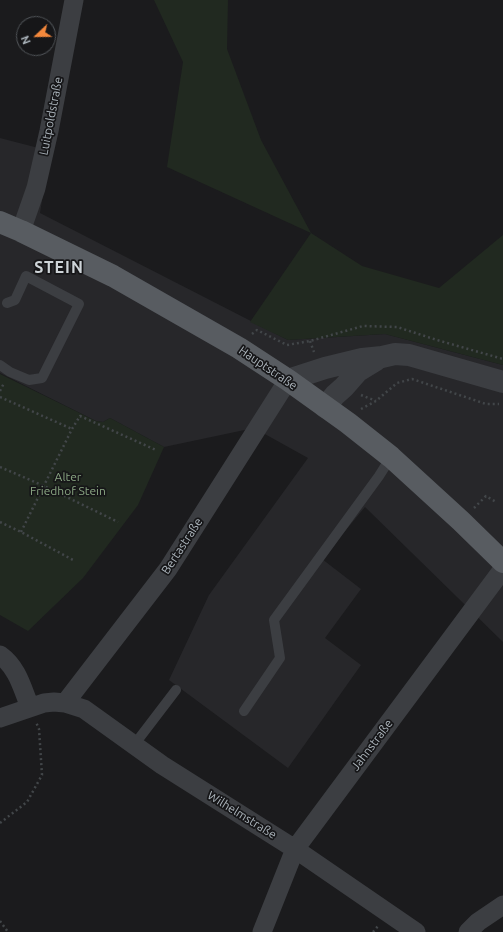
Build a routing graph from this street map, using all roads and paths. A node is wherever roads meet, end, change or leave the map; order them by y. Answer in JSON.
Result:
{"nodes":[{"id":1,"x":74,"y":0,"type":"edge"},
{"id":2,"x":0,"y":222,"type":"edge"},
{"id":3,"x":21,"y":231,"type":"junction"},
{"id":4,"x":7,"y":303,"type":"dead end"},
{"id":5,"x":239,"y":348,"type":"junction"},
{"id":6,"x":382,"y":357,"type":"junction"},
{"id":7,"x":503,"y":359,"type":"edge"},
{"id":8,"x":0,"y":365,"type":"edge"},
{"id":9,"x":288,"y":380,"type":"junction"},
{"id":10,"x":503,"y":382,"type":"edge"},
{"id":11,"x":0,"y":396,"type":"edge"},
{"id":12,"x":499,"y":404,"type":"dead end"},
{"id":13,"x":325,"y":407,"type":"junction"},
{"id":14,"x":357,"y":411,"type":"dead end"},
{"id":15,"x":72,"y":429,"type":"junction"},
{"id":16,"x":156,"y":450,"type":"dead end"},
{"id":17,"x":390,"y":457,"type":"junction"},
{"id":18,"x":0,"y":467,"type":"edge"},
{"id":19,"x":44,"y":486,"type":"junction"},
{"id":20,"x":496,"y":502,"type":"dead end"},
{"id":21,"x":461,"y":521,"type":"junction"},
{"id":22,"x":0,"y":522,"type":"edge"},
{"id":23,"x":118,"y":522,"type":"dead end"},
{"id":24,"x":21,"y":532,"type":"junction"},
{"id":25,"x":75,"y":562,"type":"dead end"},
{"id":26,"x":503,"y":562,"type":"edge"},
{"id":27,"x":503,"y":569,"type":"edge"},
{"id":28,"x":0,"y":655,"type":"edge"},
{"id":29,"x":176,"y":690,"type":"dead end"},
{"id":30,"x":65,"y":703,"type":"junction"},
{"id":31,"x":30,"y":707,"type":"junction"},
{"id":32,"x":244,"y":711,"type":"dead end"},
{"id":33,"x":0,"y":718,"type":"edge"},
{"id":34,"x":134,"y":745,"type":"junction"},
{"id":35,"x":0,"y":823,"type":"edge"},
{"id":36,"x":295,"y":849,"type":"junction"},
{"id":37,"x":503,"y":905,"type":"edge"},
{"id":38,"x":0,"y":921,"type":"edge"},
{"id":39,"x":8,"y":932,"type":"edge"},
{"id":40,"x":262,"y":932,"type":"edge"},
{"id":41,"x":416,"y":932,"type":"edge"},
{"id":42,"x":468,"y":932,"type":"edge"}],
"edges":[{"from":1,"to":3,"type":"street","name":"Luitpoldstraße"},
{"from":2,"to":3,"type":"main road","name":"Hauptstraße"},
{"from":3,"to":5,"type":"main road","name":"Hauptstraße"},
{"from":4,"to":8,"type":"lane"},
{"from":5,"to":7,"type":"path"},
{"from":5,"to":9,"type":"main road","name":"Hauptstraße"},
{"from":6,"to":9,"type":"street"},
{"from":6,"to":10,"type":"street"},
{"from":6,"to":13,"type":"street"},
{"from":9,"to":13,"type":"main road","name":"Hauptstraße"},
{"from":9,"to":30,"type":"street","name":"Bertastraße"},
{"from":11,"to":15,"type":"path"},
{"from":12,"to":14,"type":"path"},
{"from":13,"to":17,"type":"main road","name":"Hauptstraße"},
{"from":15,"to":16,"type":"path"},
{"from":15,"to":19,"type":"path"},
{"from":17,"to":21,"type":"main road","name":"Hauptstraße"},
{"from":17,"to":32,"type":"lane"},
{"from":18,"to":19,"type":"path"},
{"from":19,"to":23,"type":"path"},
{"from":19,"to":24,"type":"path"},
{"from":20,"to":21,"type":"path"},
{"from":21,"to":26,"type":"main road","name":"Hauptstraße"},
{"from":22,"to":24,"type":"path"},
{"from":24,"to":25,"type":"path"},
{"from":27,"to":36,"type":"street","name":"Jahnstraße"},
{"from":28,"to":31,"type":"street"},
{"from":29,"to":34,"type":"lane"},
{"from":30,"to":31,"type":"street","name":"Wilhelmstraße"},
{"from":30,"to":34,"type":"street","name":"Wilhelmstraße"},
{"from":31,"to":33,"type":"street","name":"Wilhelmstraße"},
{"from":31,"to":35,"type":"path"},
{"from":34,"to":36,"type":"street","name":"Wilhelmstraße"},
{"from":36,"to":40,"type":"street","name":"Jahnstraße"},
{"from":36,"to":41,"type":"street","name":"Wilhelmstraße"},
{"from":37,"to":42,"type":"street"},
{"from":38,"to":39,"type":"path"}]}
